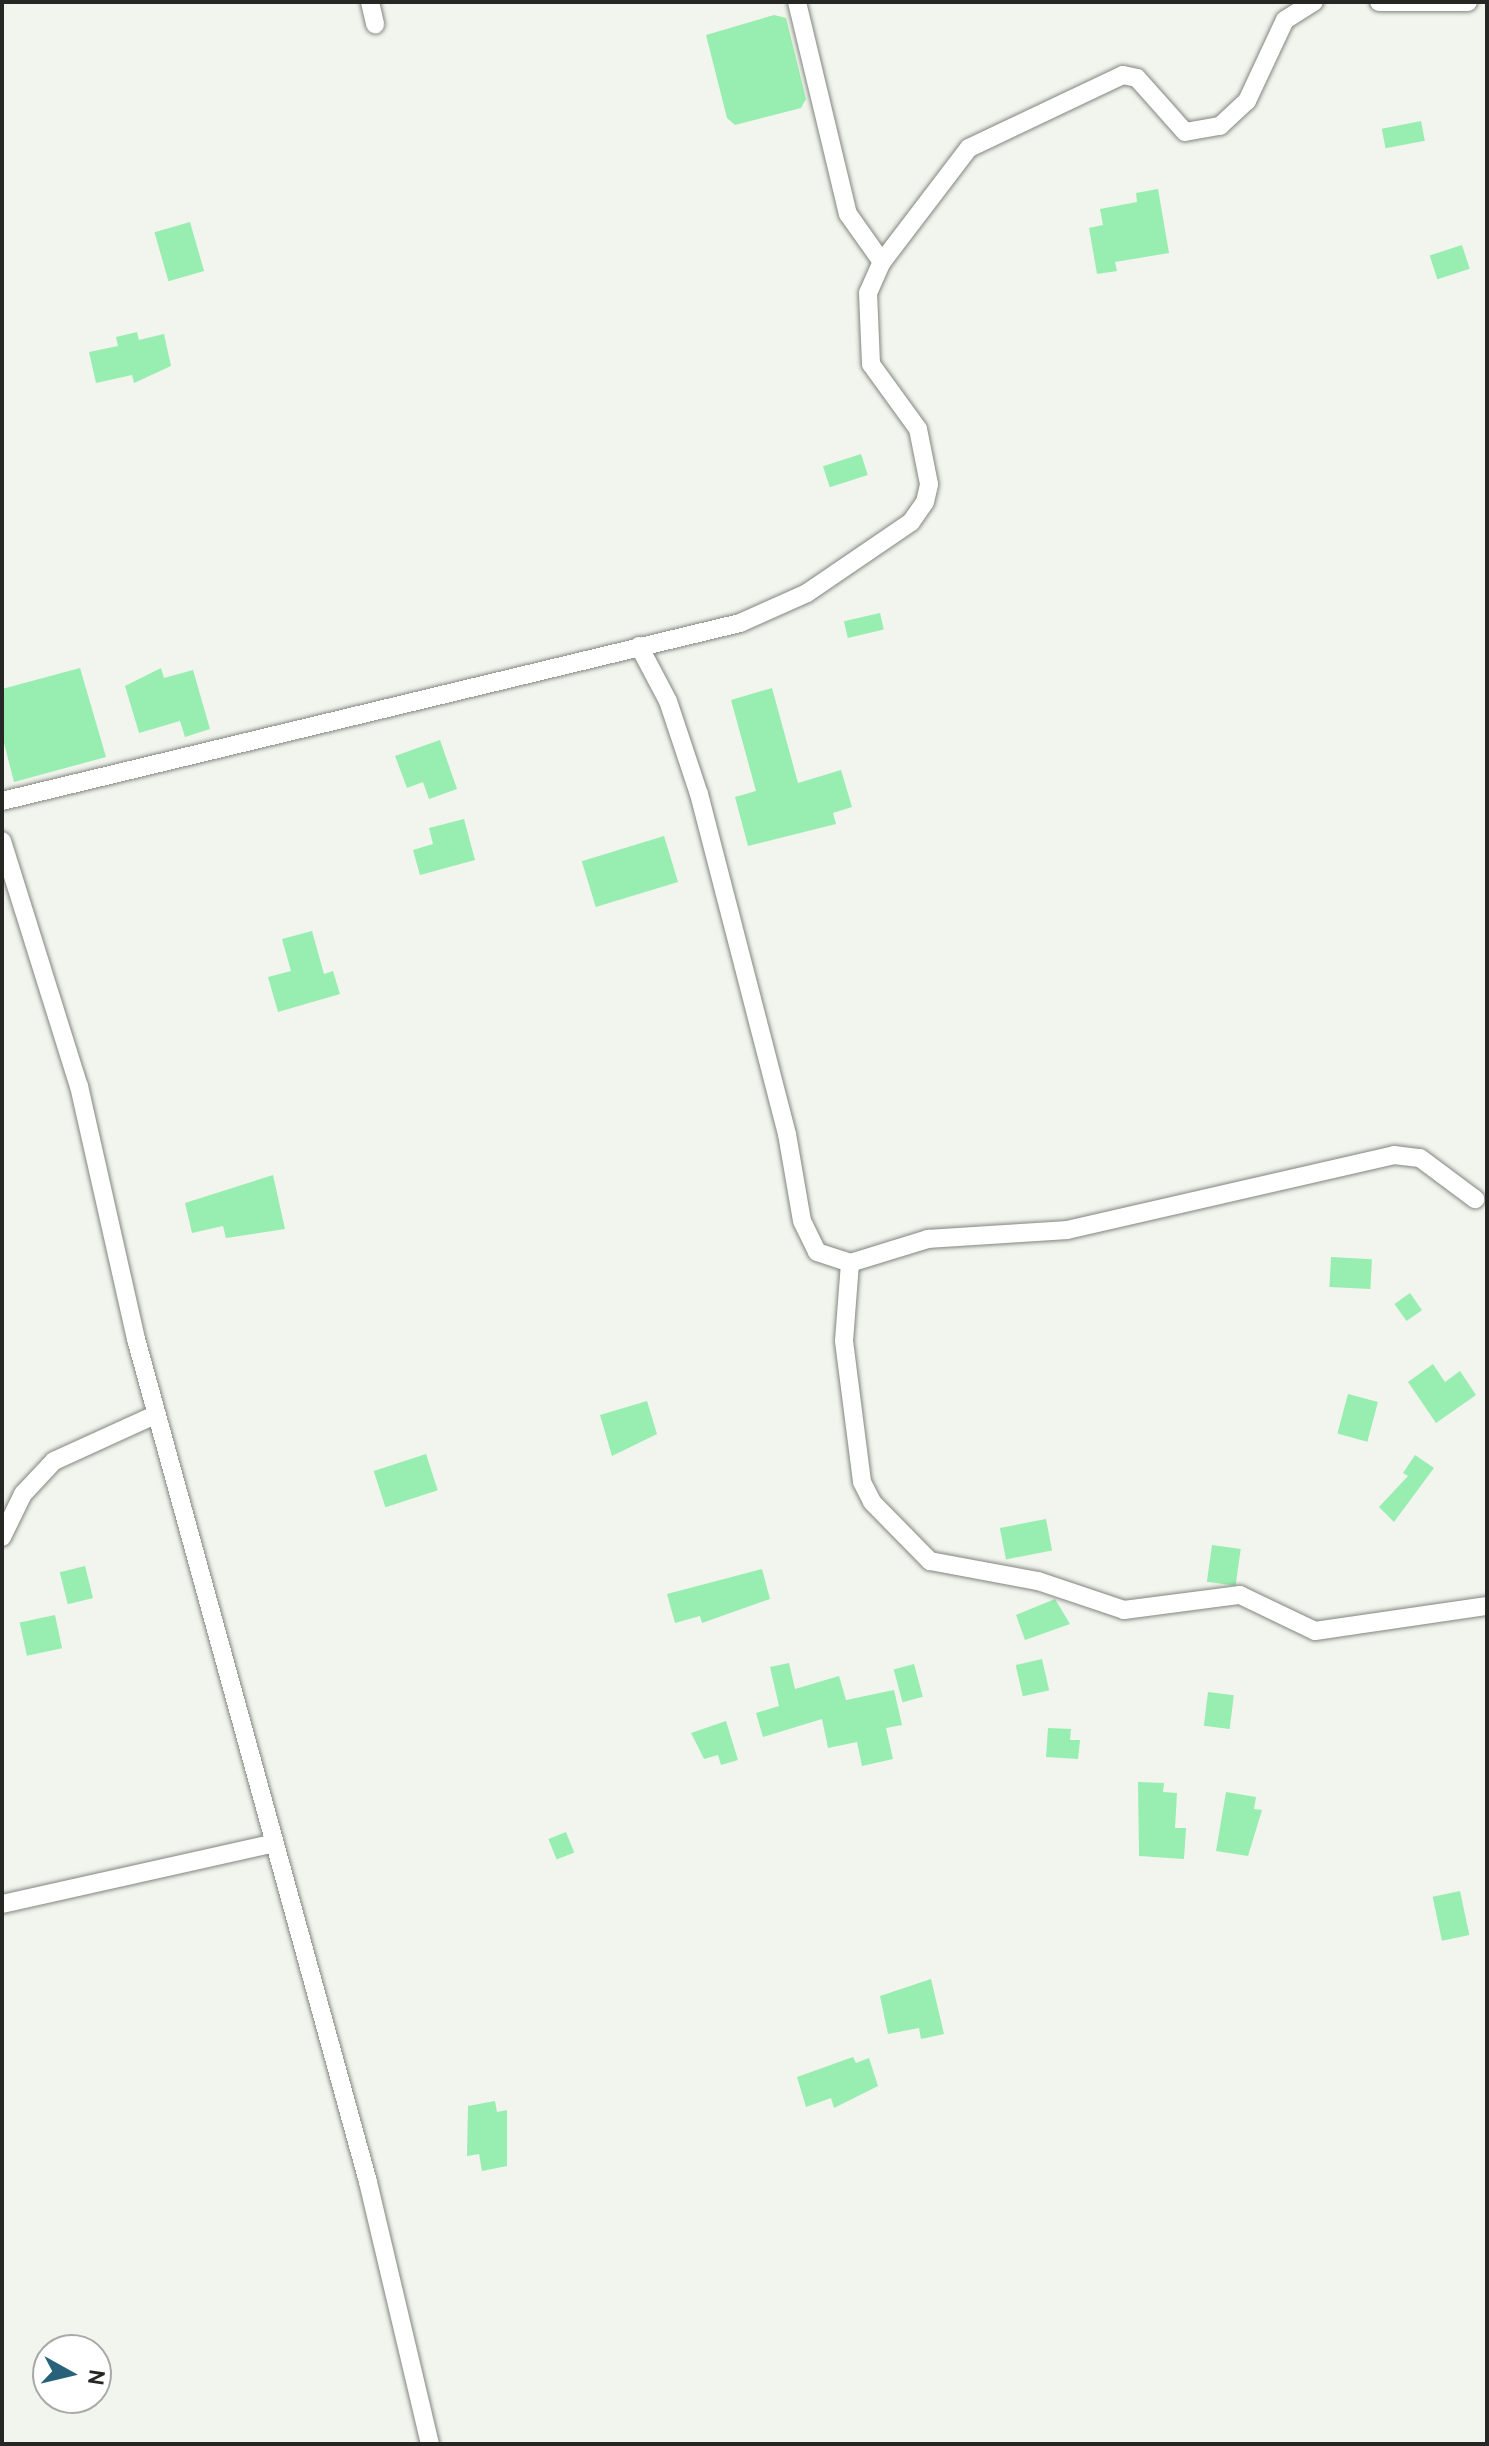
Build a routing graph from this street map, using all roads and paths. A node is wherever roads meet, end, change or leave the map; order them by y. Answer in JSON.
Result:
{"nodes":[{"id":1,"x":370,"y":2,"type":"edge"},
{"id":2,"x":797,"y":2,"type":"edge"},
{"id":3,"x":1314,"y":2,"type":"edge"},
{"id":4,"x":1379,"y":2,"type":"edge"},
{"id":5,"x":1468,"y":2,"type":"edge"},
{"id":6,"x":375,"y":24,"type":"dead end"},
{"id":7,"x":882,"y":262,"type":"junction"},
{"id":8,"x":639,"y":646,"type":"junction"},
{"id":9,"x":2,"y":801,"type":"edge"},
{"id":10,"x":2,"y":841,"type":"edge"},
{"id":11,"x":1475,"y":1199,"type":"dead end"},
{"id":12,"x":850,"y":1263,"type":"junction"},
{"id":13,"x":157,"y":1414,"type":"junction"},
{"id":14,"x":2,"y":1537,"type":"edge"},
{"id":15,"x":1487,"y":1606,"type":"edge"},
{"id":16,"x":274,"y":1843,"type":"junction"},
{"id":17,"x":2,"y":1904,"type":"edge"},
{"id":18,"x":430,"y":2444,"type":"edge"}],
"edges":[{"from":1,"to":6,"type":"street"},
{"from":2,"to":7,"type":"street"},
{"from":3,"to":7,"type":"street"},
{"from":4,"to":5,"type":"street"},
{"from":7,"to":8,"type":"street"},
{"from":8,"to":9,"type":"street"},
{"from":8,"to":12,"type":"street"},
{"from":10,"to":13,"type":"street"},
{"from":11,"to":12,"type":"street"},
{"from":12,"to":15,"type":"street"},
{"from":13,"to":14,"type":"street"},
{"from":13,"to":16,"type":"street"},
{"from":16,"to":17,"type":"street"},
{"from":16,"to":18,"type":"street"}]}
